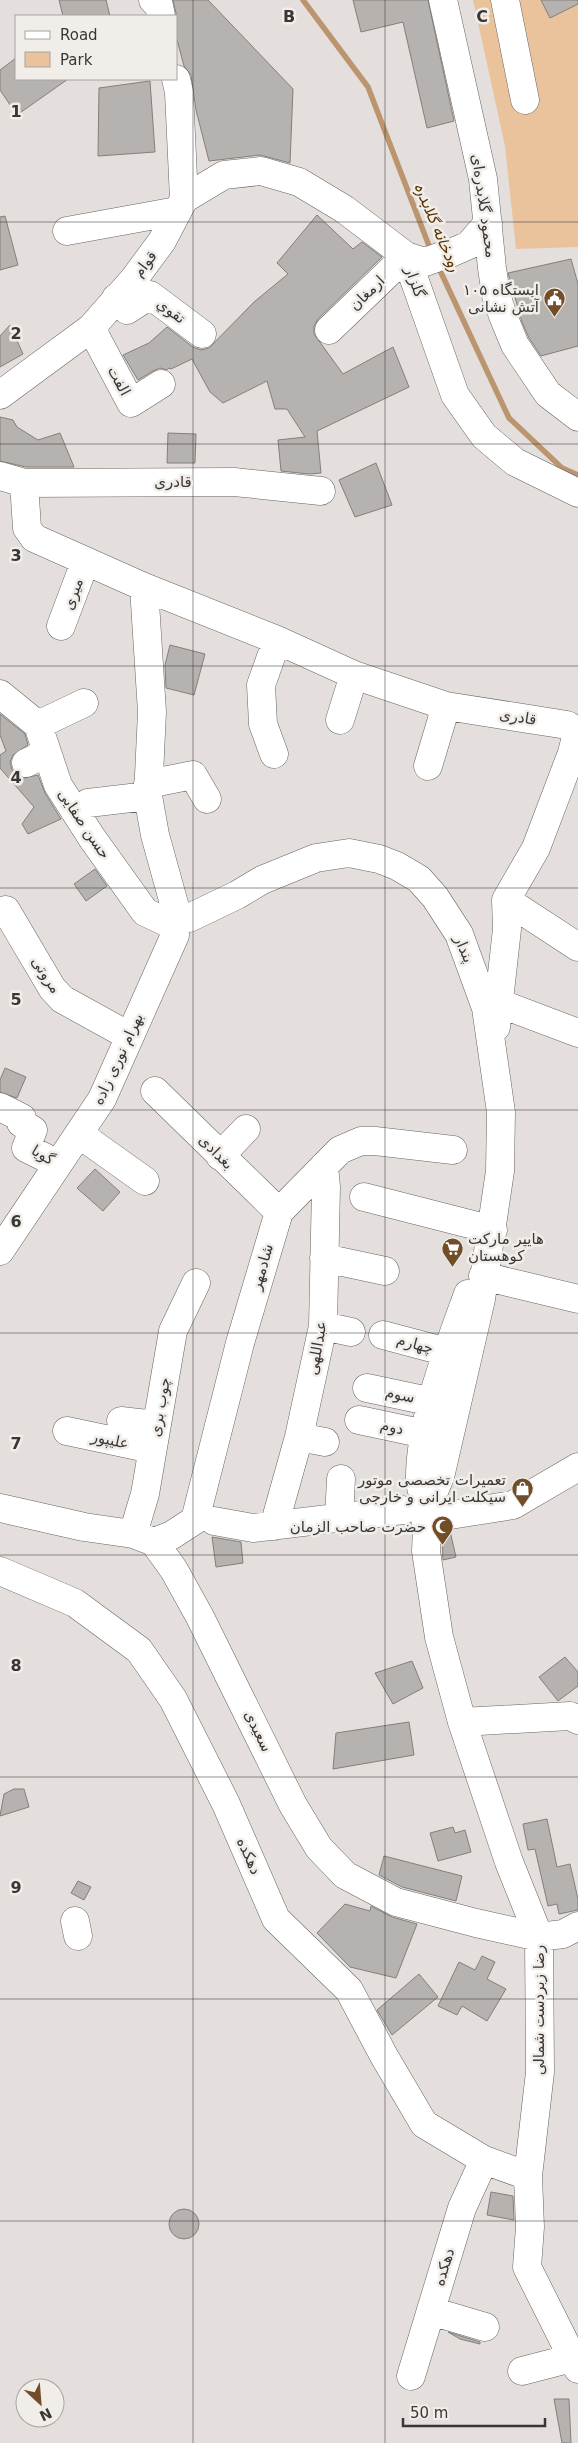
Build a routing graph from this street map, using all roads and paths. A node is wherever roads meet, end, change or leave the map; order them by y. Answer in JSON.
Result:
{"nodes":[{"id":1,"x":153,"y":0,"type":"edge"},
{"id":2,"x":442,"y":0,"type":"edge"},
{"id":3,"x":505,"y":0,"type":"edge"},
{"id":4,"x":161,"y":15,"type":"edge"},
{"id":5,"x":176,"y":80,"type":"edge"},
{"id":6,"x":525,"y":100,"type":"dead end"},
{"id":7,"x":181,"y":205,"type":"junction"},
{"id":8,"x":488,"y":223,"type":"junction"},
{"id":9,"x":68,"y":231,"type":"dead end"},
{"id":10,"x":415,"y":259,"type":"junction"},
{"id":11,"x":116,"y":298,"type":"junction"},
{"id":12,"x":91,"y":328,"type":"junction"},
{"id":13,"x":328,"y":330,"type":"dead end"},
{"id":14,"x":202,"y":334,"type":"dead end"},
{"id":15,"x":160,"y":384,"type":"dead end"},
{"id":16,"x":0,"y":395,"type":"edge"},
{"id":17,"x":578,"y":417,"type":"edge"},
{"id":18,"x":12,"y":479,"type":"edge"},
{"id":19,"x":321,"y":492,"type":"dead end"},
{"id":20,"x":578,"y":493,"type":"edge"},
{"id":21,"x":85,"y":562,"type":"junction"},
{"id":22,"x":144,"y":587,"type":"junction"},
{"id":23,"x":61,"y":626,"type":"dead end"},
{"id":24,"x":276,"y":640,"type":"junction"},
{"id":25,"x":354,"y":675,"type":"junction"},
{"id":26,"x":0,"y":694,"type":"edge"},
{"id":27,"x":84,"y":703,"type":"dead end"},
{"id":28,"x":446,"y":706,"type":"junction"},
{"id":29,"x":29,"y":719,"type":"junction"},
{"id":30,"x":340,"y":720,"type":"dead end"},
{"id":31,"x":274,"y":754,"type":"dead end"},
{"id":32,"x":575,"y":755,"type":"edge"},
{"id":33,"x":428,"y":766,"type":"dead end"},
{"id":34,"x":148,"y":791,"type":"junction"},
{"id":35,"x":207,"y":798,"type":"dead end"},
{"id":36,"x":88,"y":803,"type":"dead end"},
{"id":37,"x":506,"y":900,"type":"junction"},
{"id":38,"x":6,"y":910,"type":"dead end"},
{"id":39,"x":176,"y":922,"type":"junction"},
{"id":40,"x":578,"y":948,"type":"edge"},
{"id":41,"x":499,"y":1003,"type":"junction"},
{"id":42,"x":578,"y":1033,"type":"edge"},
{"id":43,"x":129,"y":1036,"type":"junction"},
{"id":44,"x":494,"y":1054,"type":"junction"},
{"id":45,"x":155,"y":1091,"type":"dead end"},
{"id":46,"x":0,"y":1107,"type":"edge"},
{"id":47,"x":246,"y":1129,"type":"dead end"},
{"id":48,"x":79,"y":1134,"type":"junction"},
{"id":49,"x":454,"y":1150,"type":"dead end"},
{"id":50,"x":220,"y":1156,"type":"junction"},
{"id":51,"x":58,"y":1164,"type":"junction"},
{"id":52,"x":324,"y":1166,"type":"junction"},
{"id":53,"x":145,"y":1181,"type":"dead end"},
{"id":54,"x":364,"y":1197,"type":"dead end"},
{"id":55,"x":278,"y":1212,"type":"junction"},
{"id":56,"x":492,"y":1230,"type":"junction"},
{"id":57,"x":3,"y":1239,"type":"edge"},
{"id":58,"x":324,"y":1258,"type":"junction"},
{"id":59,"x":385,"y":1271,"type":"dead end"},
{"id":60,"x":483,"y":1276,"type":"junction"},
{"id":61,"x":196,"y":1283,"type":"dead end"},
{"id":62,"x":578,"y":1299,"type":"edge"},
{"id":63,"x":323,"y":1326,"type":"junction"},
{"id":64,"x":351,"y":1332,"type":"dead end"},
{"id":65,"x":383,"y":1335,"type":"dead end"},
{"id":66,"x":447,"y":1352,"type":"junction"},
{"id":67,"x":367,"y":1388,"type":"dead end"},
{"id":68,"x":433,"y":1402,"type":"junction"},
{"id":69,"x":359,"y":1420,"type":"dead end"},
{"id":70,"x":121,"y":1421,"type":"dead end"},
{"id":71,"x":68,"y":1431,"type":"dead end"},
{"id":72,"x":425,"y":1434,"type":"junction"},
{"id":73,"x":154,"y":1437,"type":"junction"},
{"id":74,"x":578,"y":1467,"type":"edge"},
{"id":75,"x":341,"y":1479,"type":"dead end"},
{"id":76,"x":0,"y":1508,"type":"edge"},
{"id":77,"x":419,"y":1512,"type":"junction"},
{"id":78,"x":339,"y":1518,"type":"junction"},
{"id":79,"x":205,"y":1520,"type":"junction"},
{"id":80,"x":274,"y":1526,"type":"junction"},
{"id":81,"x":144,"y":1538,"type":"junction"},
{"id":82,"x":0,"y":1571,"type":"edge"},
{"id":83,"x":578,"y":1720,"type":"edge"},
{"id":84,"x":462,"y":1722,"type":"junction"},
{"id":85,"x":564,"y":1934,"type":"edge"},
{"id":86,"x":484,"y":2160,"type":"junction"},
{"id":87,"x":528,"y":2176,"type":"junction"},
{"id":88,"x":431,"y":2311,"type":"junction"},
{"id":89,"x":485,"y":2326,"type":"dead end"},
{"id":90,"x":575,"y":2363,"type":"edge"},
{"id":91,"x":522,"y":2371,"type":"dead end"},
{"id":92,"x":411,"y":2376,"type":"dead end"}],
"edges":[{"from":1,"to":4,"type":"street"},
{"from":2,"to":8,"type":"street","name":"محمود گلابدره‌ای"},
{"from":3,"to":6,"type":"street"},
{"from":5,"to":7,"type":"street","name":"قوام"},
{"from":7,"to":9,"type":"street"},
{"from":7,"to":10,"type":"street","name":"گلزار"},
{"from":7,"to":11,"type":"street","name":"قوام"},
{"from":8,"to":10,"type":"street"},
{"from":8,"to":17,"type":"street","name":"محمود گلابدره‌ای"},
{"from":10,"to":13,"type":"street","name":"ارمغان"},
{"from":10,"to":20,"type":"street","name":"گلزار"},
{"from":11,"to":12,"type":"street","name":"قوام"},
{"from":11,"to":14,"type":"street","name":"تقوي"},
{"from":12,"to":15,"type":"street","name":"الفت"},
{"from":12,"to":16,"type":"street","name":"قوام"},
{"from":18,"to":19,"type":"street","name":"قادری"},
{"from":18,"to":21,"type":"street","name":"قادری"},
{"from":21,"to":22,"type":"street","name":"قادری"},
{"from":21,"to":23,"type":"street","name":"میری"},
{"from":22,"to":24,"type":"street","name":"قادری"},
{"from":22,"to":34,"type":"street"},
{"from":24,"to":25,"type":"street","name":"قادری"},
{"from":24,"to":31,"type":"street"},
{"from":25,"to":28,"type":"street","name":"قادری"},
{"from":25,"to":30,"type":"street"},
{"from":26,"to":29,"type":"street"},
{"from":27,"to":29,"type":"street"},
{"from":28,"to":32,"type":"street","name":"قادری"},
{"from":28,"to":33,"type":"street"},
{"from":29,"to":39,"type":"street","name":"حسن صفایی"},
{"from":32,"to":37,"type":"street","name":"قادری"},
{"from":34,"to":35,"type":"street"},
{"from":34,"to":36,"type":"street"},
{"from":34,"to":39,"type":"street"},
{"from":37,"to":40,"type":"street"},
{"from":37,"to":41,"type":"street"},
{"from":38,"to":43,"type":"street","name":"مروتی"},
{"from":39,"to":43,"type":"street","name":"بهرام نوری زاده"},
{"from":39,"to":44,"type":"street","name":"پندار"},
{"from":41,"to":42,"type":"street"},
{"from":41,"to":44,"type":"street"},
{"from":43,"to":48,"type":"street","name":"بهرام نوری زاده"},
{"from":44,"to":56,"type":"street","name":"پندار"},
{"from":45,"to":50,"type":"street","name":"بغدادی"},
{"from":46,"to":51,"type":"street","name":"گویا"},
{"from":47,"to":50,"type":"street"},
{"from":48,"to":51,"type":"street","name":"بهرام نوری زاده"},
{"from":48,"to":53,"type":"street"},
{"from":49,"to":52,"type":"street","name":"شادمهر"},
{"from":50,"to":55,"type":"street","name":"بغدادی"},
{"from":51,"to":57,"type":"street","name":"بهرام نوری زاده"},
{"from":52,"to":55,"type":"street","name":"شادمهر"},
{"from":52,"to":58,"type":"street","name":"عبداللهی"},
{"from":54,"to":56,"type":"street"},
{"from":55,"to":79,"type":"street","name":"شادمهر"},
{"from":56,"to":60,"type":"street","name":"پندار"},
{"from":58,"to":59,"type":"street"},
{"from":58,"to":63,"type":"street","name":"عبداللهی"},
{"from":60,"to":62,"type":"street"},
{"from":60,"to":66,"type":"street"},
{"from":60,"to":77,"type":"street","name":"پندار"},
{"from":61,"to":73,"type":"street","name":"چوب بری"},
{"from":63,"to":64,"type":"street"},
{"from":63,"to":80,"type":"street","name":"عبداللهی"},
{"from":65,"to":66,"type":"street","name":"چهارم"},
{"from":66,"to":68,"type":"street"},
{"from":67,"to":68,"type":"street","name":"سوم"},
{"from":68,"to":72,"type":"street"},
{"from":69,"to":72,"type":"street","name":"دوم"},
{"from":70,"to":73,"type":"street"},
{"from":71,"to":73,"type":"street","name":"علیپور"},
{"from":72,"to":77,"type":"street"},
{"from":73,"to":81,"type":"street","name":"چوب بری"},
{"from":74,"to":77,"type":"street"},
{"from":75,"to":78,"type":"street"},
{"from":76,"to":81,"type":"street"},
{"from":77,"to":78,"type":"street"},
{"from":77,"to":84,"type":"street","name":"رضا زبردست شمالی"},
{"from":78,"to":80,"type":"street"},
{"from":79,"to":80,"type":"street"},
{"from":79,"to":81,"type":"street"},
{"from":81,"to":85,"type":"street","name":"سعیدی"},
{"from":82,"to":86,"type":"street","name":"دهکده"},
{"from":83,"to":84,"type":"street"},
{"from":84,"to":85,"type":"street","name":"رضا زبردست شمالی"},
{"from":85,"to":87,"type":"street","name":"رضا زبردست شمالی"},
{"from":86,"to":87,"type":"street","name":"دهکده"},
{"from":86,"to":88,"type":"street","name":"دهکده"},
{"from":87,"to":90,"type":"street","name":"رضا زبردست شمالی"},
{"from":88,"to":89,"type":"street"},
{"from":88,"to":92,"type":"street","name":"دهکده"},
{"from":90,"to":91,"type":"street"}]}
